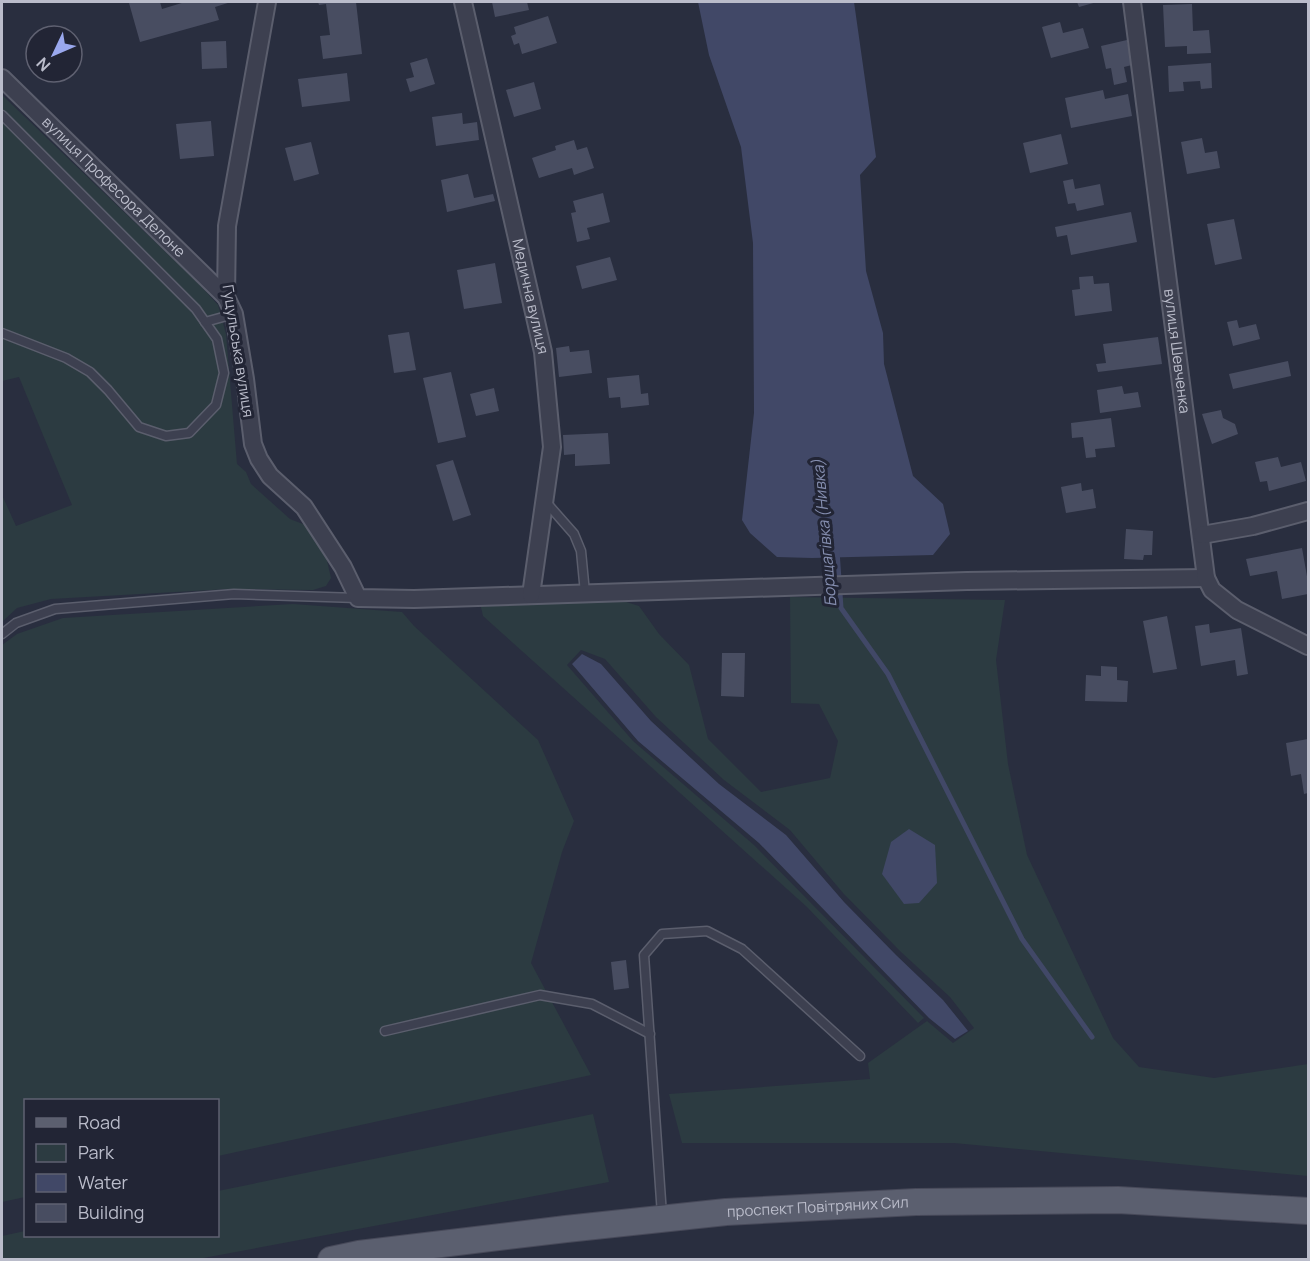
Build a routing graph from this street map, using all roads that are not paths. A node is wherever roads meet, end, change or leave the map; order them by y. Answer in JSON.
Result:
{"nodes":[{"id":1,"x":267,"y":2,"type":"edge"},
{"id":2,"x":463,"y":2,"type":"edge"},
{"id":3,"x":1132,"y":2,"type":"edge"},
{"id":4,"x":2,"y":78,"type":"edge"},
{"id":5,"x":2,"y":115,"type":"edge"},
{"id":6,"x":226,"y":297,"type":"junction"},
{"id":7,"x":234,"y":314,"type":"junction"},
{"id":8,"x":205,"y":322,"type":"junction"},
{"id":9,"x":2,"y":333,"type":"edge"},
{"id":10,"x":544,"y":501,"type":"junction"},
{"id":11,"x":1308,"y":511,"type":"edge"},
{"id":12,"x":1202,"y":535,"type":"junction"},
{"id":13,"x":1206,"y":578,"type":"junction"},
{"id":14,"x":585,"y":593,"type":"junction"},
{"id":15,"x":531,"y":595,"type":"junction"},
{"id":16,"x":358,"y":598,"type":"junction"},
{"id":17,"x":2,"y":634,"type":"edge"},
{"id":18,"x":1308,"y":646,"type":"edge"},
{"id":19,"x":385,"y":1031,"type":"dead end"},
{"id":20,"x":650,"y":1034,"type":"junction"},
{"id":21,"x":860,"y":1056,"type":"dead end"},
{"id":22,"x":1308,"y":1211,"type":"edge"},
{"id":23,"x":662,"y":1219,"type":"junction"},
{"id":24,"x":331,"y":1260,"type":"edge"}],
"edges":[{"from":1,"to":6,"type":"street","name":"Гуцульська вулиця"},
{"from":2,"to":10,"type":"street","name":"Медична вулиця"},
{"from":3,"to":12,"type":"street","name":"вулиця Шевченка"},
{"from":4,"to":6,"type":"street","name":"вулиця Професора Делоне"},
{"from":5,"to":8,"type":"lane"},
{"from":6,"to":7,"type":"street","name":"Гуцульська вулиця"},
{"from":7,"to":8,"type":"lane"},
{"from":7,"to":16,"type":"street","name":"Гуцульська вулиця"},
{"from":8,"to":9,"type":"lane"},
{"from":10,"to":14,"type":"lane"},
{"from":10,"to":15,"type":"street","name":"Медична вулиця"},
{"from":11,"to":12,"type":"street"},
{"from":12,"to":13,"type":"street","name":"вулиця Шевченка"},
{"from":13,"to":14,"type":"street"},
{"from":13,"to":18,"type":"street"},
{"from":14,"to":15,"type":"street"},
{"from":15,"to":16,"type":"street"},
{"from":16,"to":17,"type":"lane"},
{"from":19,"to":20,"type":"lane"},
{"from":20,"to":21,"type":"lane"},
{"from":20,"to":23,"type":"lane"},
{"from":22,"to":23,"type":"main road","name":"проспект Повітряних Сил"},
{"from":23,"to":24,"type":"main road","name":"проспект Повітряних Сил"}]}
